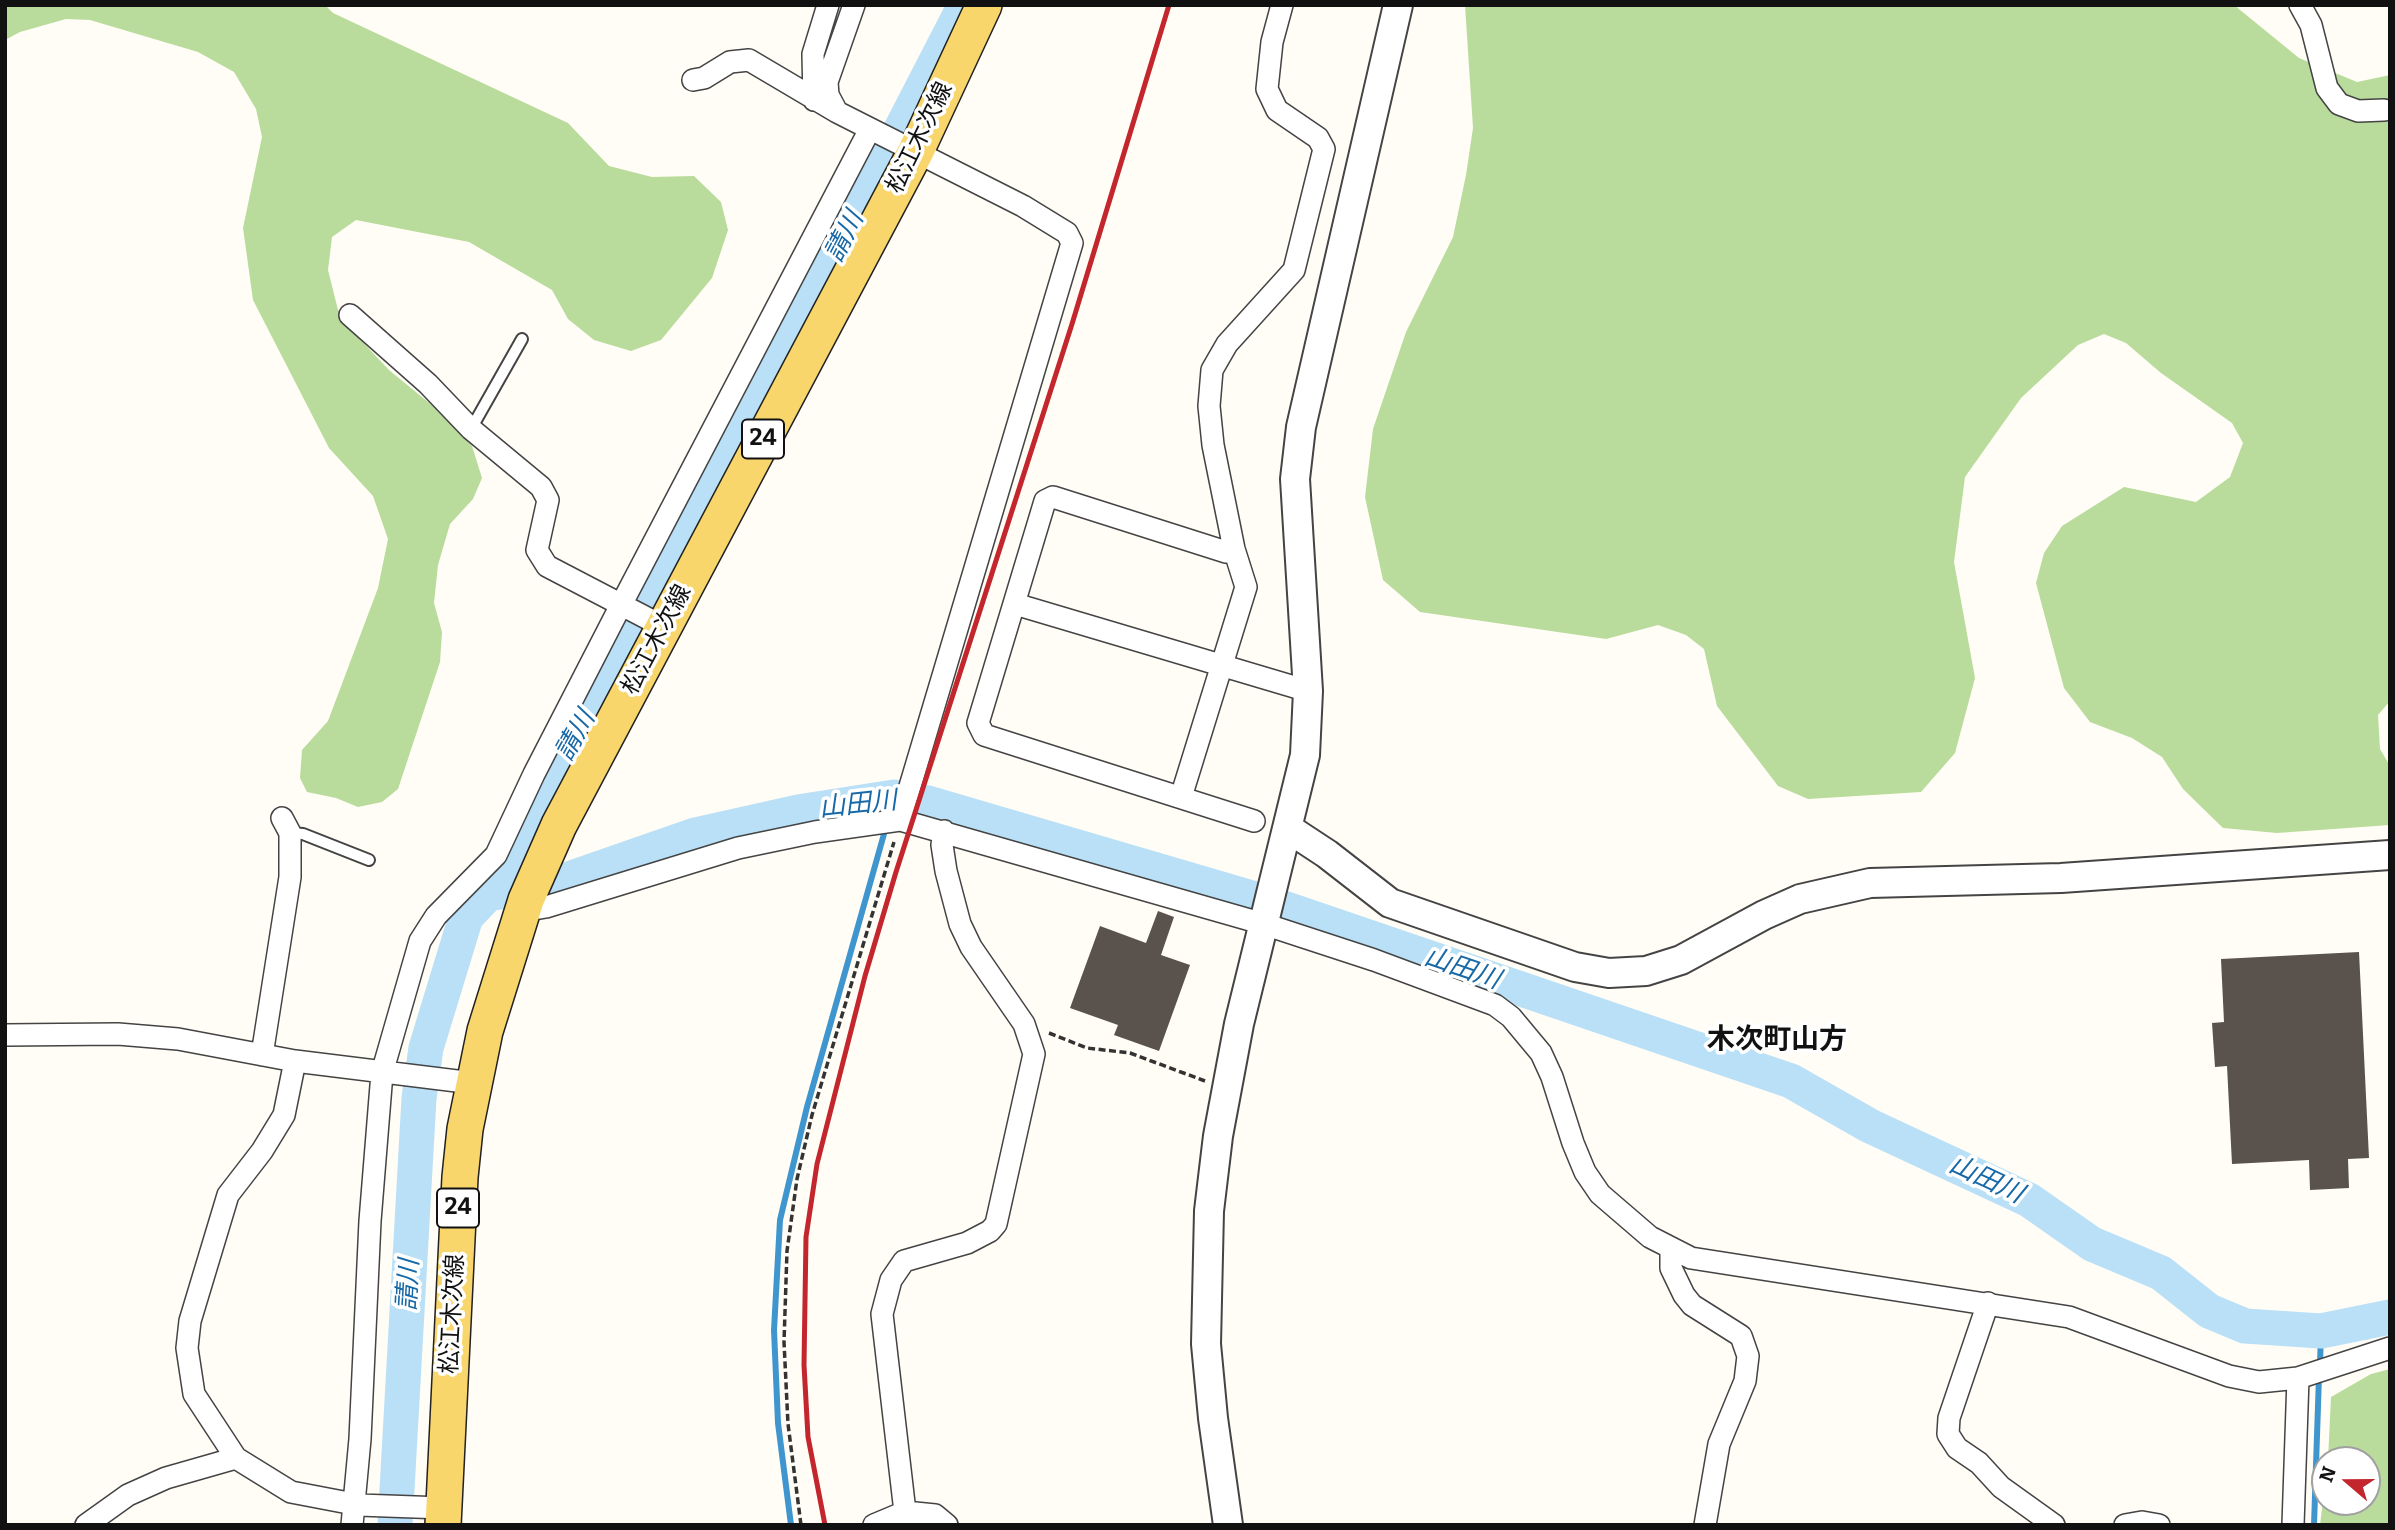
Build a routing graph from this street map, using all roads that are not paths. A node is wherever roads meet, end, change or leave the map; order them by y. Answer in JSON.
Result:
{"nodes":[{"id":1,"x":828,"y":5,"type":"edge"},
{"id":2,"x":854,"y":5,"type":"edge"},
{"id":3,"x":984,"y":5,"type":"edge"},
{"id":4,"x":1282,"y":5,"type":"edge"},
{"id":5,"x":1398,"y":5,"type":"edge"},
{"id":6,"x":2300,"y":5,"type":"edge"},
{"id":7,"x":693,"y":80,"type":"dead end"},
{"id":8,"x":814,"y":100,"type":"junction"},
{"id":9,"x":2384,"y":110,"type":"dead end"},
{"id":10,"x":836,"y":112,"type":"junction"},
{"id":11,"x":870,"y":129,"type":"junction"},
{"id":12,"x":915,"y":151,"type":"junction"},
{"id":13,"x":350,"y":315,"type":"dead end"},
{"id":14,"x":522,"y":339,"type":"dead end"},
{"id":15,"x":471,"y":429,"type":"junction"},
{"id":16,"x":1234,"y":549,"type":"junction"},
{"id":17,"x":1015,"y":604,"type":"junction"},
{"id":18,"x":623,"y":606,"type":"junction"},
{"id":19,"x":658,"y":624,"type":"junction"},
{"id":20,"x":1222,"y":666,"type":"junction"},
{"id":21,"x":1308,"y":691,"type":"junction"},
{"id":22,"x":1181,"y":797,"type":"junction"},
{"id":23,"x":905,"y":805,"type":"junction"},
{"id":24,"x":1254,"y":821,"type":"dead end"},
{"id":25,"x":286,"y":825,"type":"joint"},
{"id":26,"x":1289,"y":830,"type":"junction"},
{"id":27,"x":944,"y":831,"type":"junction"},
{"id":28,"x":2390,"y":855,"type":"edge"},
{"id":29,"x":369,"y":860,"type":"dead end"},
{"id":30,"x":528,"y":894,"type":"junction"},
{"id":31,"x":1268,"y":910,"type":"junction"},
{"id":32,"x":5,"y":1035,"type":"edge"},
{"id":33,"x":262,"y":1055,"type":"junction"},
{"id":34,"x":295,"y":1061,"type":"junction"},
{"id":35,"x":387,"y":1074,"type":"junction"},
{"id":36,"x":473,"y":1083,"type":"junction"},
{"id":37,"x":1671,"y":1251,"type":"junction"},
{"id":38,"x":1988,"y":1303,"type":"junction"},
{"id":39,"x":2390,"y":1348,"type":"edge"},
{"id":40,"x":2298,"y":1378,"type":"junction"},
{"id":41,"x":236,"y":1458,"type":"junction"},
{"id":42,"x":355,"y":1512,"type":"edge"},
{"id":43,"x":435,"y":1513,"type":"edge"},
{"id":44,"x":905,"y":1518,"type":"edge"},
{"id":45,"x":86,"y":1525,"type":"edge"},
{"id":46,"x":874,"y":1525,"type":"edge"},
{"id":47,"x":947,"y":1525,"type":"edge"},
{"id":48,"x":1228,"y":1525,"type":"edge"},
{"id":49,"x":1705,"y":1525,"type":"edge"},
{"id":50,"x":2054,"y":1525,"type":"edge"},
{"id":51,"x":2125,"y":1525,"type":"edge"},
{"id":52,"x":2158,"y":1525,"type":"edge"},
{"id":53,"x":2293,"y":1525,"type":"edge"}],
"edges":[{"from":1,"to":8,"type":"street"},
{"from":2,"to":10,"type":"street"},
{"from":3,"to":12,"type":"main road","name":"松江木次線","number":"24"},
{"from":4,"to":16,"type":"street"},
{"from":5,"to":21,"type":"street"},
{"from":6,"to":9,"type":"street"},
{"from":7,"to":8,"type":"street"},
{"from":8,"to":10,"type":"street"},
{"from":10,"to":11,"type":"street"},
{"from":11,"to":12,"type":"street"},
{"from":11,"to":18,"type":"street"},
{"from":12,"to":19,"type":"main road","name":"松江木次線","number":"24"},
{"from":12,"to":23,"type":"street"},
{"from":13,"to":15,"type":"street"},
{"from":14,"to":15,"type":"lane"},
{"from":15,"to":18,"type":"street"},
{"from":16,"to":17,"type":"street"},
{"from":16,"to":20,"type":"street"},
{"from":17,"to":20,"type":"street"},
{"from":17,"to":22,"type":"street"},
{"from":18,"to":19,"type":"street"},
{"from":18,"to":35,"type":"street"},
{"from":19,"to":30,"type":"main road","name":"松江木次線","number":"24"},
{"from":20,"to":21,"type":"street"},
{"from":20,"to":22,"type":"street"},
{"from":21,"to":26,"type":"street"},
{"from":22,"to":24,"type":"street"},
{"from":23,"to":27,"type":"street"},
{"from":23,"to":30,"type":"street"},
{"from":25,"to":29,"type":"lane"},
{"from":25,"to":33,"type":"street"},
{"from":26,"to":28,"type":"street"},
{"from":26,"to":31,"type":"street"},
{"from":27,"to":31,"type":"street"},
{"from":27,"to":44,"type":"street"},
{"from":30,"to":36,"type":"main road","name":"松江木次線","number":"24"},
{"from":31,"to":37,"type":"street"},
{"from":31,"to":48,"type":"street"},
{"from":32,"to":33,"type":"street"},
{"from":33,"to":34,"type":"street"},
{"from":34,"to":35,"type":"street"},
{"from":34,"to":41,"type":"street"},
{"from":35,"to":36,"type":"street"},
{"from":35,"to":42,"type":"street"},
{"from":36,"to":43,"type":"main road","name":"松江木次線","number":"24"},
{"from":37,"to":38,"type":"street"},
{"from":37,"to":49,"type":"street"},
{"from":38,"to":40,"type":"street"},
{"from":38,"to":50,"type":"street"},
{"from":39,"to":40,"type":"street"},
{"from":40,"to":53,"type":"street"},
{"from":41,"to":42,"type":"street"},
{"from":41,"to":45,"type":"street"},
{"from":42,"to":43,"type":"street"},
{"from":44,"to":46,"type":"street"},
{"from":44,"to":47,"type":"street"},
{"from":51,"to":52,"type":"street"}]}
